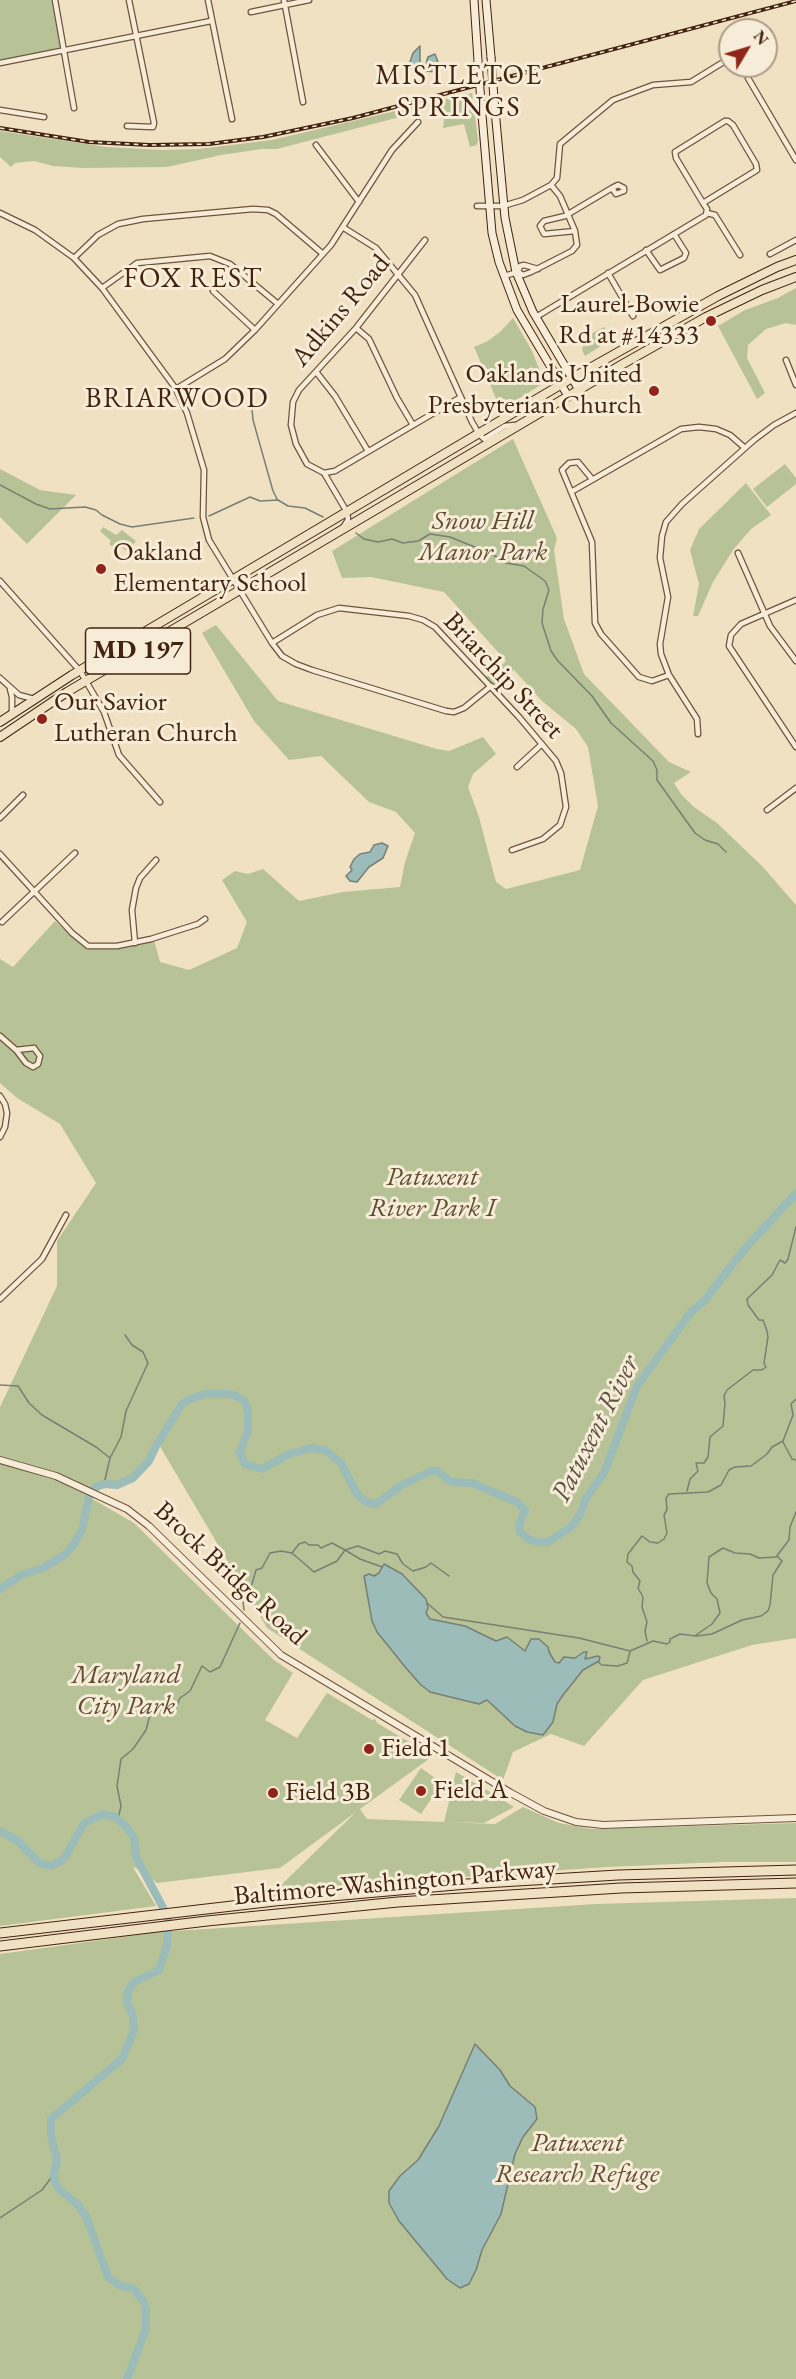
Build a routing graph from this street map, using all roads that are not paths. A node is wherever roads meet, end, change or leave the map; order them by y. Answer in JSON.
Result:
{"nodes":[{"id":1,"x":55,"y":0,"type":"edge"},
{"id":2,"x":129,"y":0,"type":"edge"},
{"id":3,"x":208,"y":0,"type":"edge"},
{"id":4,"x":309,"y":0,"type":"edge"},
{"id":5,"x":474,"y":0,"type":"edge"},
{"id":6,"x":486,"y":0,"type":"edge"},
{"id":7,"x":284,"y":2,"type":"edge"},
{"id":8,"x":251,"y":12,"type":"dead end"},
{"id":9,"x":212,"y":21,"type":"junction"},
{"id":10,"x":136,"y":36,"type":"junction"},
{"id":11,"x":65,"y":51,"type":"junction"},
{"id":12,"x":0,"y":63,"type":"edge"},
{"id":13,"x":718,"y":65,"type":"edge"},
{"id":14,"x":748,"y":78,"type":"dead end"},
{"id":15,"x":303,"y":102,"type":"dead end"},
{"id":16,"x":74,"y":108,"type":"dead end"},
{"id":17,"x":0,"y":110,"type":"edge"},
{"id":18,"x":44,"y":117,"type":"dead end"},
{"id":19,"x":232,"y":119,"type":"dead end"},
{"id":20,"x":418,"y":122,"type":"dead end"},
{"id":21,"x":127,"y":126,"type":"dead end"},
{"id":22,"x":316,"y":146,"type":"dead end"},
{"id":23,"x":796,"y":160,"type":"edge"},
{"id":24,"x":551,"y":185,"type":"junction"},
{"id":25,"x":612,"y":188,"type":"dead end"},
{"id":26,"x":359,"y":202,"type":"junction"},
{"id":27,"x":703,"y":203,"type":"junction"},
{"id":28,"x":477,"y":206,"type":"dead end"},
{"id":29,"x":489,"y":206,"type":"junction"},
{"id":30,"x":503,"y":206,"type":"junction"},
{"id":31,"x":0,"y":213,"type":"edge"},
{"id":32,"x":707,"y":213,"type":"junction"},
{"id":33,"x":568,"y":214,"type":"junction"},
{"id":34,"x":344,"y":228,"type":"junction"},
{"id":35,"x":575,"y":231,"type":"junction"},
{"id":36,"x":674,"y":234,"type":"junction"},
{"id":37,"x":426,"y":240,"type":"dead end"},
{"id":38,"x":796,"y":240,"type":"edge"},
{"id":39,"x":646,"y":250,"type":"junction"},
{"id":40,"x":323,"y":254,"type":"junction"},
{"id":41,"x":770,"y":254,"type":"dead end"},
{"id":42,"x":796,"y":254,"type":"edge"},
{"id":43,"x":740,"y":255,"type":"dead end"},
{"id":44,"x":74,"y":258,"type":"junction"},
{"id":45,"x":796,"y":260,"type":"edge"},
{"id":46,"x":777,"y":267,"type":"junction"},
{"id":47,"x":538,"y":269,"type":"junction"},
{"id":48,"x":517,"y":272,"type":"junction"},
{"id":49,"x":398,"y":273,"type":"junction"},
{"id":50,"x":608,"y":273,"type":"junction"},
{"id":51,"x":503,"y":277,"type":"junction"},
{"id":52,"x":796,"y":277,"type":"edge"},
{"id":53,"x":102,"y":288,"type":"junction"},
{"id":54,"x":213,"y":291,"type":"dead end"},
{"id":55,"x":278,"y":304,"type":"junction"},
{"id":56,"x":536,"y":316,"type":"junction"},
{"id":57,"x":633,"y":316,"type":"dead end"},
{"id":58,"x":356,"y":328,"type":"junction"},
{"id":59,"x":255,"y":330,"type":"junction"},
{"id":60,"x":786,"y":360,"type":"dead end"},
{"id":61,"x":317,"y":373,"type":"junction"},
{"id":62,"x":572,"y":378,"type":"junction"},
{"id":63,"x":561,"y":385,"type":"junction"},
{"id":64,"x":796,"y":385,"type":"edge"},
{"id":65,"x":176,"y":389,"type":"junction"},
{"id":66,"x":579,"y":390,"type":"junction"},
{"id":67,"x":568,"y":396,"type":"junction"},
{"id":68,"x":461,"y":397,"type":"junction"},
{"id":69,"x":796,"y":413,"type":"edge"},
{"id":70,"x":413,"y":424,"type":"junction"},
{"id":71,"x":519,"y":425,"type":"junction"},
{"id":72,"x":479,"y":434,"type":"junction"},
{"id":73,"x":745,"y":448,"type":"junction"},
{"id":74,"x":368,"y":451,"type":"junction"},
{"id":75,"x":324,"y":473,"type":"junction"},
{"id":76,"x":592,"y":479,"type":"junction"},
{"id":77,"x":572,"y":492,"type":"junction"},
{"id":78,"x":347,"y":512,"type":"junction"},
{"id":79,"x":341,"y":531,"type":"junction"},
{"id":80,"x":738,"y":553,"type":"dead end"},
{"id":81,"x":233,"y":580,"type":"junction"},
{"id":82,"x":0,"y":581,"type":"edge"},
{"id":83,"x":240,"y":591,"type":"junction"},
{"id":84,"x":796,"y":600,"type":"edge"},
{"id":85,"x":764,"y":614,"type":"junction"},
{"id":86,"x":272,"y":643,"type":"junction"},
{"id":87,"x":796,"y":661,"type":"edge"},
{"id":88,"x":80,"y":671,"type":"junction"},
{"id":89,"x":669,"y":675,"type":"junction"},
{"id":90,"x":0,"y":678,"type":"edge"},
{"id":91,"x":87,"y":681,"type":"junction"},
{"id":92,"x":8,"y":686,"type":"junction"},
{"id":93,"x":491,"y":686,"type":"junction"},
{"id":94,"x":34,"y":699,"type":"junction"},
{"id":95,"x":12,"y":713,"type":"junction"},
{"id":96,"x":0,"y":722,"type":"edge"},
{"id":97,"x":698,"y":734,"type":"dead end"},
{"id":98,"x":0,"y":737,"type":"edge"},
{"id":99,"x":542,"y":744,"type":"junction"},
{"id":100,"x":796,"y":747,"type":"edge"},
{"id":101,"x":517,"y":766,"type":"dead end"},
{"id":102,"x":796,"y":788,"type":"edge"},
{"id":103,"x":23,"y":795,"type":"dead end"},
{"id":104,"x":160,"y":802,"type":"dead end"},
{"id":105,"x":767,"y":810,"type":"dead end"},
{"id":106,"x":0,"y":818,"type":"edge"},
{"id":107,"x":512,"y":850,"type":"dead end"},
{"id":108,"x":75,"y":853,"type":"dead end"},
{"id":109,"x":0,"y":854,"type":"edge"},
{"id":110,"x":156,"y":860,"type":"dead end"},
{"id":111,"x":34,"y":891,"type":"junction"},
{"id":112,"x":205,"y":919,"type":"dead end"},
{"id":113,"x":2,"y":921,"type":"dead end"},
{"id":114,"x":135,"y":943,"type":"junction"},
{"id":115,"x":0,"y":1036,"type":"edge"},
{"id":116,"x":16,"y":1050,"type":"junction"},
{"id":117,"x":0,"y":1096,"type":"edge"},
{"id":118,"x":0,"y":1137,"type":"edge"},
{"id":119,"x":66,"y":1215,"type":"dead end"},
{"id":120,"x":0,"y":1299,"type":"edge"},
{"id":121,"x":0,"y":1460,"type":"edge"},
{"id":122,"x":796,"y":1818,"type":"edge"},
{"id":123,"x":796,"y":1870,"type":"edge"},
{"id":124,"x":796,"y":1884,"type":"edge"},
{"id":125,"x":0,"y":1933,"type":"edge"},
{"id":126,"x":0,"y":1946,"type":"edge"}],
"edges":[{"from":1,"to":11,"type":"street"},
{"from":2,"to":10,"type":"street"},
{"from":3,"to":9,"type":"street"},
{"from":4,"to":7,"type":"street"},
{"from":5,"to":29,"type":"main road","bridge":true},
{"from":6,"to":30,"type":"main road","bridge":true},
{"from":7,"to":8,"type":"street"},
{"from":7,"to":15,"type":"street"},
{"from":9,"to":10,"type":"street"},
{"from":9,"to":19,"type":"street"},
{"from":10,"to":11,"type":"street"},
{"from":10,"to":21,"type":"street"},
{"from":11,"to":12,"type":"street"},
{"from":11,"to":16,"type":"street"},
{"from":13,"to":24,"type":"street"},
{"from":14,"to":23,"type":"street"},
{"from":17,"to":18,"type":"street"},
{"from":20,"to":26,"type":"street"},
{"from":22,"to":26,"type":"street"},
{"from":24,"to":30,"type":"street"},
{"from":24,"to":33,"type":"street"},
{"from":25,"to":33,"type":"street"},
{"from":26,"to":34,"type":"street"},
{"from":27,"to":27,"type":"street"},
{"from":27,"to":32,"type":"street"},
{"from":28,"to":29,"type":"street"},
{"from":29,"to":30,"type":"street"},
{"from":29,"to":51,"type":"main road"},
{"from":30,"to":48,"type":"main road"},
{"from":31,"to":44,"type":"street"},
{"from":32,"to":36,"type":"street"},
{"from":32,"to":43,"type":"street"},
{"from":33,"to":35,"type":"street"},
{"from":33,"to":35,"type":"street"},
{"from":34,"to":40,"type":"street"},
{"from":34,"to":49,"type":"street"},
{"from":35,"to":47,"type":"street"},
{"from":36,"to":39,"type":"street"},
{"from":36,"to":39,"type":"street"},
{"from":37,"to":49,"type":"street","name":"Adkins Road"},
{"from":38,"to":41,"type":"street"},
{"from":39,"to":50,"type":"street"},
{"from":40,"to":44,"type":"street"},
{"from":40,"to":55,"type":"street"},
{"from":42,"to":46,"type":"main road"},
{"from":44,"to":53,"type":"street"},
{"from":45,"to":46,"type":"main road","number":"MD 197"},
{"from":46,"to":62,"type":"main road","number":"MD 197"},
{"from":47,"to":48,"type":"street"},
{"from":47,"to":48,"type":"street"},
{"from":48,"to":51,"type":"street"},
{"from":48,"to":56,"type":"main road"},
{"from":49,"to":58,"type":"street","name":"Adkins Road"},
{"from":49,"to":68,"type":"street"},
{"from":50,"to":56,"type":"street"},
{"from":50,"to":57,"type":"street"},
{"from":51,"to":63,"type":"main road"},
{"from":52,"to":66,"type":"main road","number":"MD 197"},
{"from":53,"to":55,"type":"street"},
{"from":53,"to":65,"type":"street"},
{"from":54,"to":59,"type":"street"},
{"from":55,"to":59,"type":"street"},
{"from":56,"to":62,"type":"main road"},
{"from":58,"to":61,"type":"street","name":"Adkins Road"},
{"from":58,"to":70,"type":"street"},
{"from":59,"to":65,"type":"street"},
{"from":60,"to":64,"type":"street"},
{"from":61,"to":74,"type":"street"},
{"from":61,"to":75,"type":"street","name":"Adkins Road"},
{"from":62,"to":63,"type":"main road","number":"MD 197"},
{"from":62,"to":66,"type":"main road"},
{"from":63,"to":67,"type":"main road"},
{"from":63,"to":72,"type":"main road","number":"MD 197"},
{"from":65,"to":81,"type":"street"},
{"from":66,"to":67,"type":"main road","number":"MD 197"},
{"from":67,"to":71,"type":"main road","number":"MD 197"},
{"from":68,"to":70,"type":"street"},
{"from":68,"to":72,"type":"street"},
{"from":69,"to":73,"type":"street"},
{"from":70,"to":74,"type":"street"},
{"from":71,"to":72,"type":"street"},
{"from":71,"to":79,"type":"main road","number":"MD 197"},
{"from":72,"to":78,"type":"main road","number":"MD 197"},
{"from":73,"to":76,"type":"street"},
{"from":73,"to":89,"type":"street"},
{"from":74,"to":75,"type":"street"},
{"from":75,"to":78,"type":"street","name":"Adkins Road"},
{"from":76,"to":77,"type":"street"},
{"from":76,"to":77,"type":"street"},
{"from":77,"to":89,"type":"street"},
{"from":78,"to":79,"type":"street"},
{"from":78,"to":81,"type":"main road","number":"MD 197"},
{"from":79,"to":83,"type":"main road","number":"MD 197"},
{"from":80,"to":85,"type":"street"},
{"from":81,"to":83,"type":"street"},
{"from":81,"to":88,"type":"main road","number":"MD 197"},
{"from":82,"to":88,"type":"street"},
{"from":83,"to":86,"type":"street"},
{"from":83,"to":91,"type":"main road","number":"MD 197"},
{"from":84,"to":85,"type":"street"},
{"from":85,"to":87,"type":"street"},
{"from":85,"to":100,"type":"street"},
{"from":86,"to":93,"type":"street"},
{"from":86,"to":93,"type":"street","name":"Briarchip Street"},
{"from":88,"to":91,"type":"street"},
{"from":88,"to":94,"type":"main road","number":"MD 197"},
{"from":89,"to":97,"type":"street"},
{"from":90,"to":92,"type":"street"},
{"from":91,"to":98,"type":"main road","number":"MD 197"},
{"from":91,"to":104,"type":"street"},
{"from":92,"to":94,"type":"street"},
{"from":92,"to":95,"type":"street"},
{"from":93,"to":99,"type":"street","name":"Briarchip Street"},
{"from":94,"to":95,"type":"main road","number":"MD 197"},
{"from":95,"to":96,"type":"main road","number":"MD 197"},
{"from":99,"to":101,"type":"street"},
{"from":99,"to":107,"type":"street","name":"Briarchip Street"},
{"from":102,"to":105,"type":"street"},
{"from":103,"to":106,"type":"street"},
{"from":108,"to":111,"type":"street"},
{"from":109,"to":111,"type":"street"},
{"from":110,"to":114,"type":"street"},
{"from":111,"to":113,"type":"street"},
{"from":111,"to":114,"type":"street"},
{"from":112,"to":114,"type":"street"},
{"from":115,"to":116,"type":"street"},
{"from":116,"to":116,"type":"street"},
{"from":117,"to":118,"type":"street"},
{"from":119,"to":120,"type":"street"},
{"from":121,"to":122,"type":"street","name":"Brock Bridge Road"},
{"from":123,"to":125,"type":"highway","name":"Baltimore-Washington Parkway"},
{"from":124,"to":126,"type":"highway","name":"Baltimore-Washington Parkway"}]}
